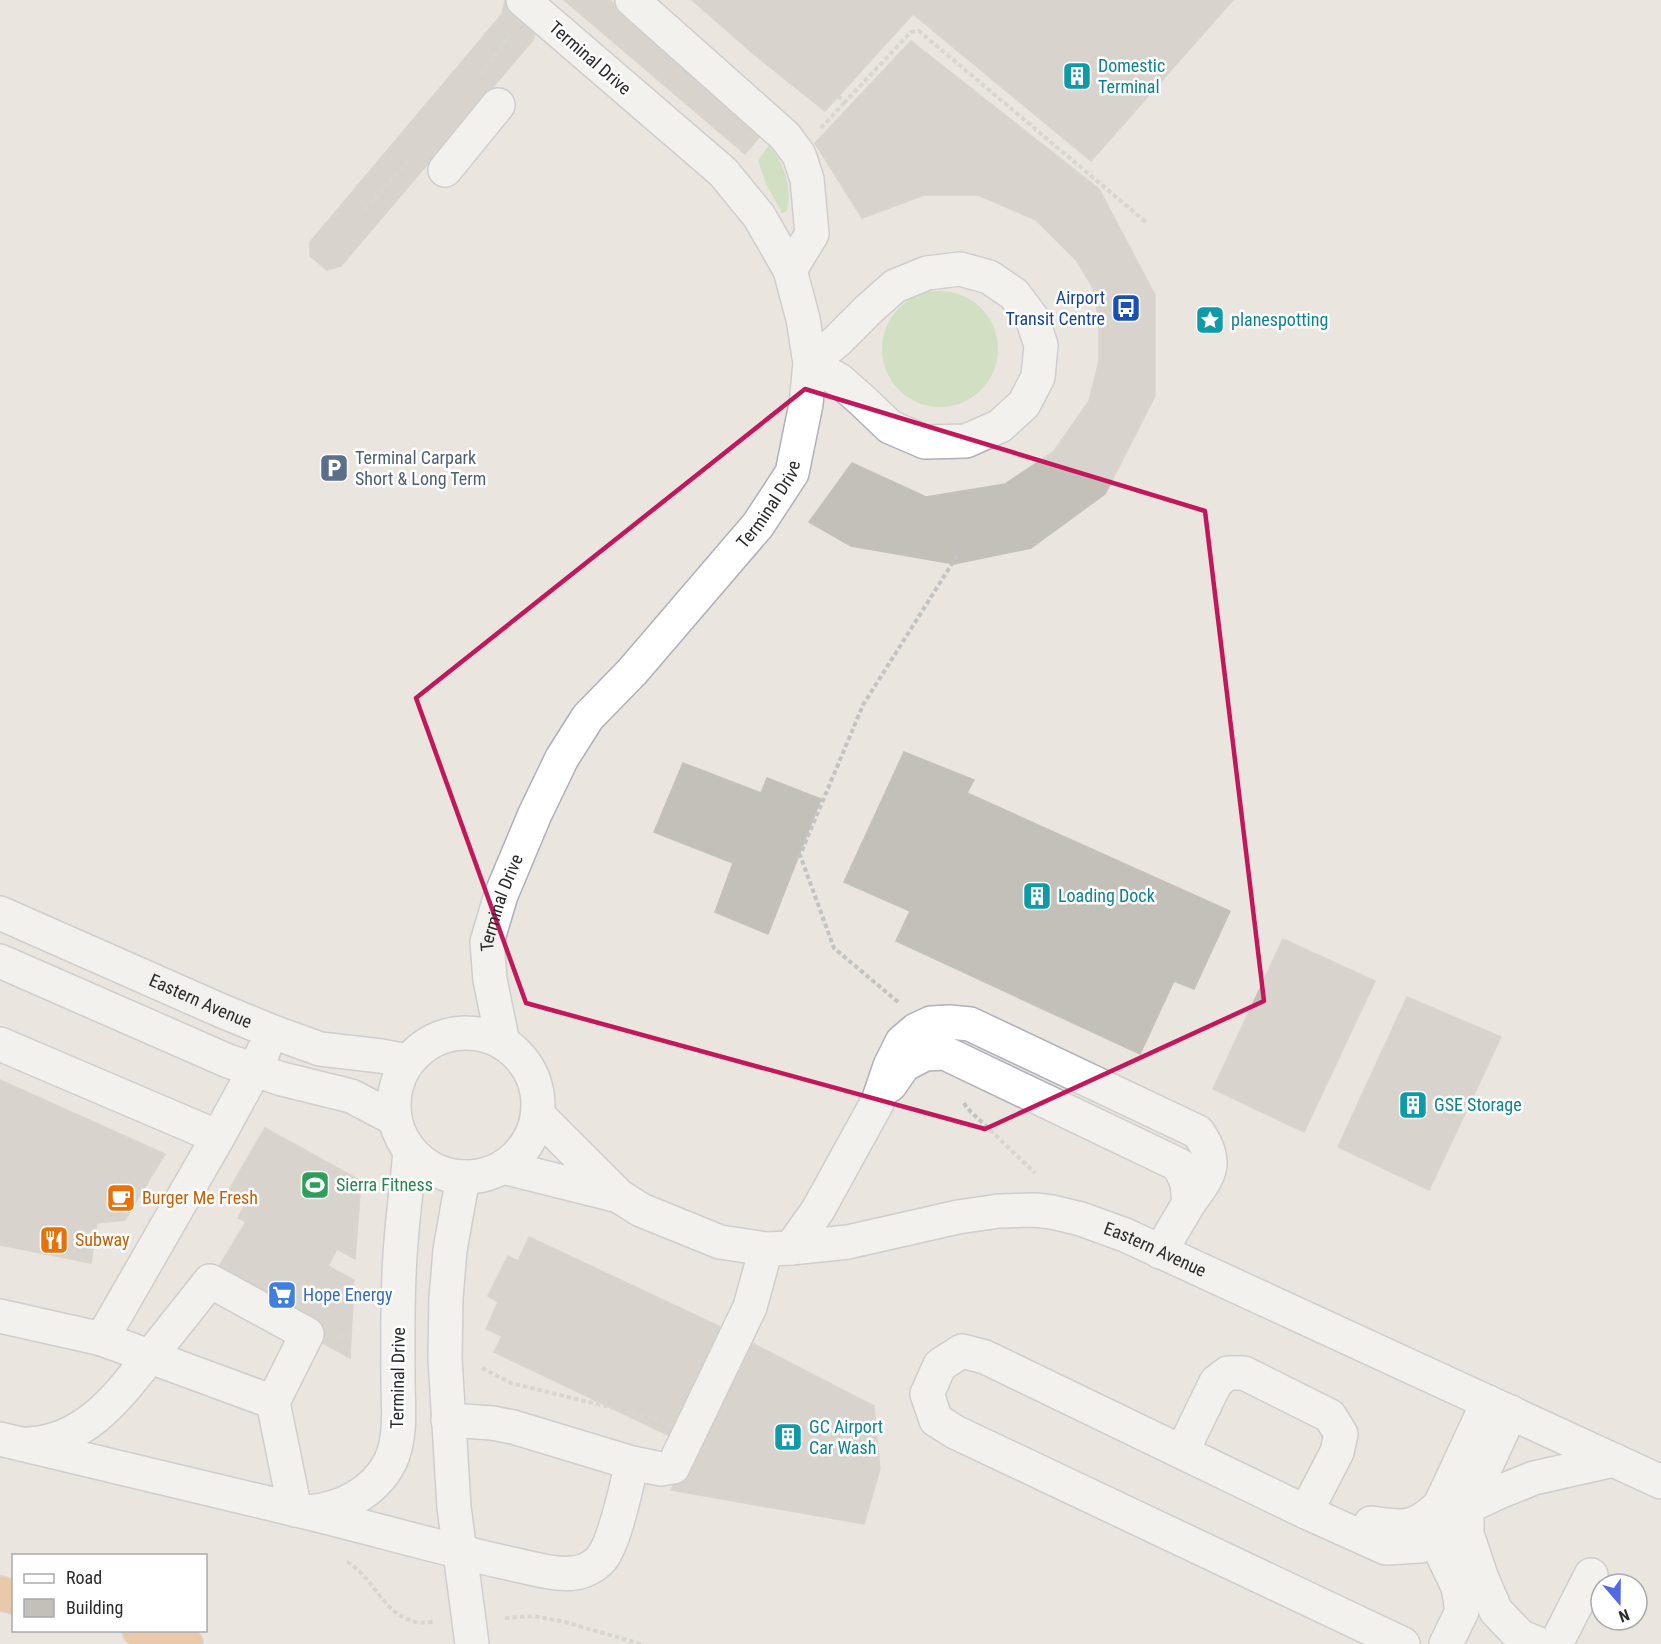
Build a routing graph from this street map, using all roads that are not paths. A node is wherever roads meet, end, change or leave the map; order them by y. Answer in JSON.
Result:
{"nodes":[{"id":1,"x":523,"y":0,"type":"edge"},
{"id":2,"x":632,"y":0,"type":"edge"},
{"id":3,"x":498,"y":105,"type":"dead end"},
{"id":4,"x":445,"y":170,"type":"dead end"},
{"id":5,"x":790,"y":270,"type":"junction"},
{"id":6,"x":810,"y":363,"type":"junction"},
{"id":7,"x":0,"y":914,"type":"edge"},
{"id":8,"x":0,"y":961,"type":"edge"},
{"id":9,"x":273,"y":1032,"type":"junction"},
{"id":10,"x":504,"y":1043,"type":"junction"},
{"id":11,"x":0,"y":1044,"type":"edge"},
{"id":12,"x":408,"y":1061,"type":"junction"},
{"id":13,"x":254,"y":1071,"type":"junction"},
{"id":14,"x":538,"y":1115,"type":"junction"},
{"id":15,"x":395,"y":1119,"type":"junction"},
{"id":16,"x":218,"y":1137,"type":"junction"},
{"id":17,"x":410,"y":1151,"type":"junction"},
{"id":18,"x":503,"y":1167,"type":"junction"},
{"id":19,"x":463,"y":1177,"type":"junction"},
{"id":20,"x":620,"y":1196,"type":"junction"},
{"id":21,"x":778,"y":1249,"type":"junction"},
{"id":22,"x":1160,"y":1252,"type":"junction"},
{"id":23,"x":0,"y":1316,"type":"edge"},
{"id":24,"x":102,"y":1339,"type":"junction"},
{"id":25,"x":150,"y":1356,"type":"junction"},
{"id":26,"x":273,"y":1402,"type":"junction"},
{"id":27,"x":1500,"y":1407,"type":"junction"},
{"id":28,"x":448,"y":1420,"type":"junction"},
{"id":29,"x":11,"y":1441,"type":"edge"},
{"id":30,"x":1182,"y":1452,"type":"junction"},
{"id":31,"x":1614,"y":1460,"type":"junction"},
{"id":32,"x":632,"y":1463,"type":"junction"},
{"id":33,"x":1661,"y":1482,"type":"edge"},
{"id":34,"x":1310,"y":1505,"type":"junction"},
{"id":35,"x":1467,"y":1507,"type":"junction"},
{"id":36,"x":299,"y":1511,"type":"junction"},
{"id":37,"x":1436,"y":1541,"type":"junction"},
{"id":38,"x":461,"y":1552,"type":"junction"},
{"id":39,"x":1589,"y":1579,"type":"edge"},
{"id":40,"x":146,"y":1632,"type":"edge"},
{"id":41,"x":186,"y":1644,"type":"edge"},
{"id":42,"x":472,"y":1644,"type":"edge"},
{"id":43,"x":1403,"y":1644,"type":"edge"},
{"id":44,"x":1446,"y":1644,"type":"edge"},
{"id":45,"x":1539,"y":1644,"type":"edge"},
{"id":46,"x":1556,"y":1644,"type":"edge"}],
"edges":[{"from":1,"to":5,"type":"street","name":"Terminal Drive"},
{"from":2,"to":5,"type":"street"},
{"from":3,"to":4,"type":"street"},
{"from":5,"to":6,"type":"street","name":"Terminal Drive"},
{"from":6,"to":6,"type":"street"},
{"from":6,"to":10,"type":"street","name":"Terminal Drive"},
{"from":7,"to":9,"type":"street","name":"Eastern Avenue"},
{"from":8,"to":13,"type":"street"},
{"from":9,"to":12,"type":"street","name":"Eastern Avenue"},
{"from":9,"to":13,"type":"street"},
{"from":10,"to":12,"type":"street"},
{"from":10,"to":14,"type":"street"},
{"from":11,"to":16,"type":"street"},
{"from":12,"to":15,"type":"street"},
{"from":13,"to":15,"type":"street"},
{"from":13,"to":16,"type":"street"},
{"from":14,"to":18,"type":"street"},
{"from":14,"to":20,"type":"street","name":"Eastern Avenue"},
{"from":15,"to":17,"type":"street"},
{"from":16,"to":24,"type":"street"},
{"from":17,"to":19,"type":"street"},
{"from":17,"to":36,"type":"street","name":"Terminal Drive"},
{"from":18,"to":19,"type":"street"},
{"from":18,"to":20,"type":"street","name":"Eastern Avenue"},
{"from":19,"to":28,"type":"street"},
{"from":20,"to":21,"type":"street","name":"Eastern Avenue"},
{"from":21,"to":22,"type":"street","name":"Eastern Avenue"},
{"from":21,"to":22,"type":"street"},
{"from":21,"to":32,"type":"street"},
{"from":22,"to":27,"type":"street","name":"Eastern Avenue"},
{"from":23,"to":24,"type":"street"},
{"from":24,"to":25,"type":"street"},
{"from":25,"to":26,"type":"street"},
{"from":25,"to":26,"type":"street"},
{"from":25,"to":29,"type":"street"},
{"from":26,"to":36,"type":"street"},
{"from":27,"to":31,"type":"street","name":"Eastern Avenue"},
{"from":27,"to":34,"type":"street"},
{"from":27,"to":35,"type":"street"},
{"from":28,"to":32,"type":"street"},
{"from":28,"to":38,"type":"street"},
{"from":29,"to":36,"type":"street","name":"Terminal Drive"},
{"from":30,"to":34,"type":"street"},
{"from":30,"to":34,"type":"street"},
{"from":30,"to":43,"type":"street"},
{"from":31,"to":33,"type":"street","name":"Eastern Avenue"},
{"from":31,"to":35,"type":"street"},
{"from":32,"to":38,"type":"street","name":"Terminal Drive"},
{"from":34,"to":37,"type":"street"},
{"from":35,"to":37,"type":"street"},
{"from":35,"to":45,"type":"street"},
{"from":36,"to":38,"type":"street","name":"Terminal Drive"},
{"from":37,"to":44,"type":"street"},
{"from":38,"to":42,"type":"street"},
{"from":39,"to":46,"type":"street"},
{"from":40,"to":41,"type":"highway"}]}
